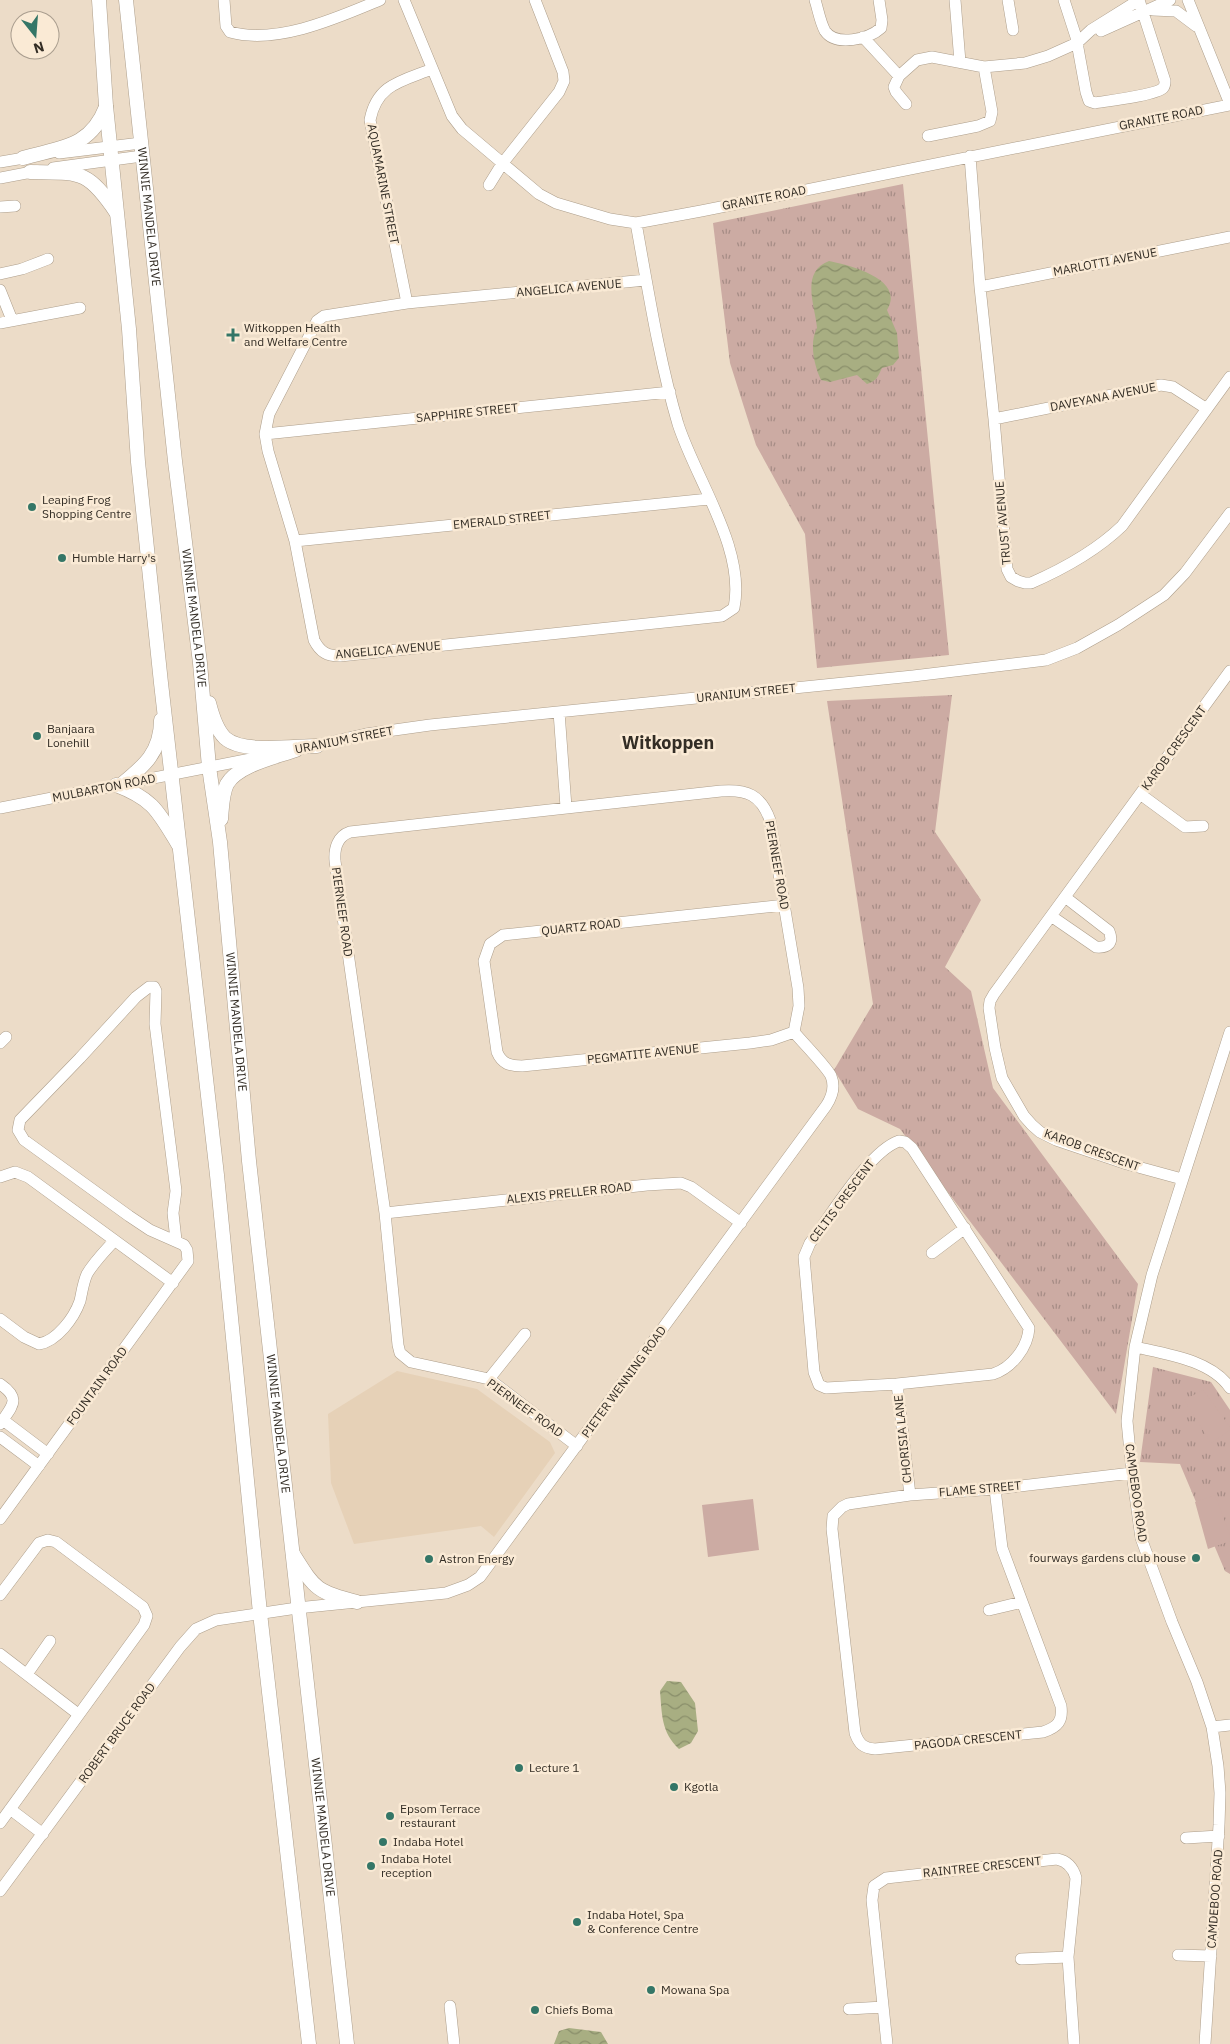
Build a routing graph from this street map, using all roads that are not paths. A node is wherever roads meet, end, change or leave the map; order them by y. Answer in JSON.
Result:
{"nodes":[{"id":1,"x":99,"y":0,"type":"edge"},
{"id":2,"x":126,"y":0,"type":"edge"},
{"id":3,"x":224,"y":0,"type":"edge"},
{"id":4,"x":380,"y":0,"type":"edge"},
{"id":5,"x":404,"y":0,"type":"edge"},
{"id":6,"x":534,"y":0,"type":"edge"},
{"id":7,"x":815,"y":0,"type":"edge"},
{"id":8,"x":879,"y":0,"type":"edge"},
{"id":9,"x":958,"y":0,"type":"edge"},
{"id":10,"x":1008,"y":0,"type":"edge"},
{"id":11,"x":1064,"y":0,"type":"edge"},
{"id":12,"x":1139,"y":0,"type":"edge"},
{"id":13,"x":1170,"y":0,"type":"edge"},
{"id":14,"x":1188,"y":0,"type":"edge"},
{"id":15,"x":1146,"y":11,"type":"junction"},
{"id":16,"x":1199,"y":29,"type":"junction"},
{"id":17,"x":1012,"y":30,"type":"dead end"},
{"id":18,"x":863,"y":37,"type":"junction"},
{"id":19,"x":1081,"y":40,"type":"junction"},
{"id":20,"x":960,"y":62,"type":"junction"},
{"id":21,"x":984,"y":67,"type":"junction"},
{"id":22,"x":432,"y":69,"type":"junction"},
{"id":23,"x":899,"y":76,"type":"junction"},
{"id":24,"x":906,"y":104,"type":"dead end"},
{"id":25,"x":1230,"y":105,"type":"edge"},
{"id":26,"x":106,"y":106,"type":"junction"},
{"id":27,"x":928,"y":136,"type":"dead end"},
{"id":28,"x":142,"y":149,"type":"junction"},
{"id":29,"x":111,"y":153,"type":"junction"},
{"id":30,"x":970,"y":156,"type":"junction"},
{"id":31,"x":23,"y":158,"type":"junction"},
{"id":32,"x":0,"y":162,"type":"edge"},
{"id":33,"x":502,"y":164,"type":"junction"},
{"id":34,"x":30,"y":172,"type":"junction"},
{"id":35,"x":0,"y":178,"type":"edge"},
{"id":36,"x":489,"y":184,"type":"dead end"},
{"id":37,"x":15,"y":206,"type":"dead end"},
{"id":38,"x":0,"y":208,"type":"edge"},
{"id":39,"x":117,"y":212,"type":"junction"},
{"id":40,"x":636,"y":223,"type":"junction"},
{"id":41,"x":1230,"y":237,"type":"edge"},
{"id":42,"x":48,"y":259,"type":"dead end"},
{"id":43,"x":0,"y":274,"type":"edge"},
{"id":44,"x":646,"y":280,"type":"junction"},
{"id":45,"x":980,"y":287,"type":"junction"},
{"id":46,"x":0,"y":290,"type":"edge"},
{"id":47,"x":407,"y":303,"type":"junction"},
{"id":48,"x":80,"y":308,"type":"dead end"},
{"id":49,"x":6,"y":322,"type":"edge"},
{"id":50,"x":1230,"y":377,"type":"edge"},
{"id":51,"x":670,"y":392,"type":"junction"},
{"id":52,"x":1207,"y":409,"type":"junction"},
{"id":53,"x":994,"y":419,"type":"junction"},
{"id":54,"x":265,"y":434,"type":"junction"},
{"id":55,"x":709,"y":499,"type":"junction"},
{"id":56,"x":1230,"y":513,"type":"edge"},
{"id":57,"x":295,"y":540,"type":"junction"},
{"id":58,"x":200,"y":663,"type":"junction"},
{"id":59,"x":1230,"y":671,"type":"edge"},
{"id":60,"x":161,"y":683,"type":"junction"},
{"id":61,"x":558,"y":712,"type":"junction"},
{"id":62,"x":317,"y":746,"type":"junction"},
{"id":63,"x":299,"y":749,"type":"junction"},
{"id":64,"x":209,"y":767,"type":"junction"},
{"id":65,"x":172,"y":774,"type":"junction"},
{"id":66,"x":119,"y":785,"type":"junction"},
{"id":67,"x":1140,"y":794,"type":"junction"},
{"id":68,"x":566,"y":807,"type":"junction"},
{"id":69,"x":0,"y":808,"type":"edge"},
{"id":70,"x":1203,"y":826,"type":"dead end"},
{"id":71,"x":220,"y":842,"type":"junction"},
{"id":72,"x":181,"y":848,"type":"junction"},
{"id":73,"x":1064,"y":897,"type":"junction"},
{"id":74,"x":785,"y":905,"type":"junction"},
{"id":75,"x":1050,"y":916,"type":"junction"},
{"id":76,"x":794,"y":1032,"type":"junction"},
{"id":77,"x":1230,"y":1032,"type":"edge"},
{"id":78,"x":497,"y":1052,"type":"joint"},
{"id":79,"x":0,"y":1177,"type":"edge"},
{"id":80,"x":1182,"y":1180,"type":"junction"},
{"id":81,"x":384,"y":1213,"type":"junction"},
{"id":82,"x":741,"y":1223,"type":"junction"},
{"id":83,"x":965,"y":1228,"type":"junction"},
{"id":84,"x":176,"y":1240,"type":"junction"},
{"id":85,"x":114,"y":1241,"type":"junction"},
{"id":86,"x":932,"y":1254,"type":"dead end"},
{"id":87,"x":173,"y":1283,"type":"junction"},
{"id":88,"x":0,"y":1319,"type":"edge"},
{"id":89,"x":526,"y":1334,"type":"dead end"},
{"id":90,"x":1135,"y":1347,"type":"junction"},
{"id":91,"x":1226,"y":1374,"type":"edge"},
{"id":92,"x":489,"y":1379,"type":"junction"},
{"id":93,"x":0,"y":1384,"type":"edge"},
{"id":94,"x":897,"y":1384,"type":"junction"},
{"id":95,"x":1230,"y":1388,"type":"edge"},
{"id":96,"x":2,"y":1422,"type":"edge"},
{"id":97,"x":0,"y":1437,"type":"edge"},
{"id":98,"x":577,"y":1446,"type":"junction"},
{"id":99,"x":48,"y":1454,"type":"junction"},
{"id":100,"x":39,"y":1466,"type":"junction"},
{"id":101,"x":1132,"y":1473,"type":"junction"},
{"id":102,"x":995,"y":1489,"type":"junction"},
{"id":103,"x":910,"y":1495,"type":"junction"},
{"id":104,"x":833,"y":1516,"type":"joint"},
{"id":105,"x":0,"y":1519,"type":"edge"},
{"id":106,"x":290,"y":1549,"type":"junction"},
{"id":107,"x":0,"y":1595,"type":"edge"},
{"id":108,"x":357,"y":1602,"type":"junction"},
{"id":109,"x":1022,"y":1602,"type":"junction"},
{"id":110,"x":297,"y":1608,"type":"junction"},
{"id":111,"x":989,"y":1610,"type":"dead end"},
{"id":112,"x":260,"y":1613,"type":"junction"},
{"id":113,"x":50,"y":1641,"type":"dead end"},
{"id":114,"x":0,"y":1654,"type":"edge"},
{"id":115,"x":27,"y":1674,"type":"junction"},
{"id":116,"x":78,"y":1714,"type":"junction"},
{"id":117,"x":1230,"y":1725,"type":"edge"},
{"id":118,"x":1212,"y":1727,"type":"junction"},
{"id":119,"x":10,"y":1809,"type":"junction"},
{"id":120,"x":0,"y":1823,"type":"edge"},
{"id":121,"x":43,"y":1834,"type":"junction"},
{"id":122,"x":1219,"y":1836,"type":"junction"},
{"id":123,"x":1186,"y":1838,"type":"dead end"},
{"id":124,"x":0,"y":1891,"type":"edge"},
{"id":125,"x":1178,"y":1955,"type":"dead end"},
{"id":126,"x":1211,"y":1956,"type":"junction"},
{"id":127,"x":1068,"y":1957,"type":"junction"},
{"id":128,"x":1021,"y":1959,"type":"dead end"},
{"id":129,"x":450,"y":2006,"type":"dead end"},
{"id":130,"x":883,"y":2007,"type":"junction"},
{"id":131,"x":849,"y":2009,"type":"dead end"},
{"id":132,"x":309,"y":2044,"type":"edge"},
{"id":133,"x":347,"y":2044,"type":"edge"},
{"id":134,"x":454,"y":2044,"type":"edge"},
{"id":135,"x":887,"y":2044,"type":"edge"},
{"id":136,"x":1074,"y":2044,"type":"edge"},
{"id":137,"x":1205,"y":2044,"type":"edge"}],
"edges":[{"from":1,"to":26,"type":"main road"},
{"from":2,"to":28,"type":"main road","name":"WINNIE MANDELA DRIVE"},
{"from":3,"to":4,"type":"street"},
{"from":5,"to":22,"type":"street","name":"GRANITE ROAD"},
{"from":6,"to":33,"type":"street"},
{"from":7,"to":18,"type":"street"},
{"from":8,"to":18,"type":"street"},
{"from":9,"to":20,"type":"street"},
{"from":10,"to":17,"type":"street"},
{"from":11,"to":19,"type":"street"},
{"from":12,"to":15,"type":"street"},
{"from":12,"to":19,"type":"street"},
{"from":13,"to":15,"type":"street"},
{"from":14,"to":16,"type":"street"},
{"from":15,"to":16,"type":"street"},
{"from":15,"to":19,"type":"street"},
{"from":15,"to":19,"type":"street"},
{"from":16,"to":25,"type":"street"},
{"from":18,"to":23,"type":"street"},
{"from":19,"to":21,"type":"street"},
{"from":20,"to":21,"type":"street"},
{"from":20,"to":23,"type":"street"},
{"from":21,"to":27,"type":"street"},
{"from":22,"to":33,"type":"street","name":"GRANITE ROAD"},
{"from":22,"to":47,"type":"street","name":"AQUAMARINE STREET"},
{"from":23,"to":24,"type":"street"},
{"from":25,"to":30,"type":"street","name":"GRANITE ROAD"},
{"from":26,"to":29,"type":"main road"},
{"from":26,"to":31,"type":"main road"},
{"from":28,"to":29,"type":"street"},
{"from":28,"to":58,"type":"main road","name":"WINNIE MANDELA DRIVE"},
{"from":29,"to":31,"type":"street"},
{"from":29,"to":34,"type":"street"},
{"from":29,"to":39,"type":"main road"},
{"from":30,"to":40,"type":"street","name":"GRANITE ROAD"},
{"from":30,"to":45,"type":"street","name":"TRUST AVENUE"},
{"from":31,"to":32,"type":"street"},
{"from":33,"to":36,"type":"street"},
{"from":33,"to":40,"type":"street","name":"GRANITE ROAD"},
{"from":34,"to":35,"type":"street"},
{"from":34,"to":39,"type":"main road"},
{"from":37,"to":38,"type":"street"},
{"from":39,"to":60,"type":"main road"},
{"from":40,"to":44,"type":"street","name":"ANGELICA AVENUE"},
{"from":41,"to":45,"type":"street","name":"MARLOTTI AVENUE"},
{"from":42,"to":43,"type":"street"},
{"from":44,"to":47,"type":"street","name":"ANGELICA AVENUE"},
{"from":44,"to":51,"type":"street","name":"ANGELICA AVENUE"},
{"from":45,"to":53,"type":"street","name":"TRUST AVENUE"},
{"from":46,"to":49,"type":"street"},
{"from":47,"to":54,"type":"street","name":"ANGELICA AVENUE"},
{"from":48,"to":49,"type":"street"},
{"from":50,"to":52,"type":"street","name":"TRUST AVENUE"},
{"from":51,"to":54,"type":"street","name":"SAPPHIRE STREET"},
{"from":51,"to":55,"type":"street","name":"ANGELICA AVENUE"},
{"from":52,"to":53,"type":"street","name":"DAVEYANA AVENUE"},
{"from":52,"to":53,"type":"street","name":"TRUST AVENUE"},
{"from":54,"to":57,"type":"street","name":"ANGELICA AVENUE"},
{"from":55,"to":57,"type":"street","name":"EMERALD STREET"},
{"from":55,"to":57,"type":"street","name":"ANGELICA AVENUE"},
{"from":56,"to":61,"type":"street","name":"URANIUM STREET"},
{"from":58,"to":62,"type":"main road"},
{"from":58,"to":64,"type":"main road","name":"WINNIE MANDELA DRIVE"},
{"from":59,"to":67,"type":"street","name":"KAROB CRESCENT"},
{"from":60,"to":65,"type":"main road"},
{"from":60,"to":66,"type":"main road"},
{"from":61,"to":62,"type":"street","name":"URANIUM STREET"},
{"from":61,"to":68,"type":"street"},
{"from":62,"to":63,"type":"street","name":"URANIUM STREET"},
{"from":63,"to":64,"type":"street","name":"URANIUM STREET"},
{"from":63,"to":71,"type":"main road"},
{"from":64,"to":65,"type":"street","name":"MULBARTON ROAD"},
{"from":64,"to":71,"type":"main road","name":"WINNIE MANDELA DRIVE"},
{"from":65,"to":66,"type":"street","name":"MULBARTON ROAD"},
{"from":65,"to":72,"type":"main road"},
{"from":66,"to":69,"type":"street","name":"MULBARTON ROAD"},
{"from":66,"to":72,"type":"main road"},
{"from":67,"to":70,"type":"street"},
{"from":67,"to":73,"type":"street","name":"KAROB CRESCENT"},
{"from":68,"to":74,"type":"street","name":"PIERNEEF ROAD"},
{"from":68,"to":81,"type":"street","name":"PIERNEEF ROAD"},
{"from":71,"to":106,"type":"main road","name":"WINNIE MANDELA DRIVE"},
{"from":72,"to":112,"type":"main road"},
{"from":73,"to":75,"type":"street","name":"KAROB CRESCENT"},
{"from":73,"to":75,"type":"street"},
{"from":74,"to":76,"type":"street","name":"PIERNEEF ROAD"},
{"from":74,"to":78,"type":"street","name":"QUARTZ ROAD"},
{"from":75,"to":80,"type":"street","name":"KAROB CRESCENT"},
{"from":76,"to":78,"type":"street","name":"PEGMATITE AVENUE"},
{"from":76,"to":82,"type":"street","name":"PIETER WENNING ROAD"},
{"from":77,"to":80,"type":"street","name":"CAMDEBOO ROAD"},
{"from":79,"to":85,"type":"street"},
{"from":80,"to":90,"type":"street","name":"CAMDEBOO ROAD"},
{"from":81,"to":82,"type":"street","name":"ALEXIS PRELLER ROAD"},
{"from":81,"to":92,"type":"street","name":"PIERNEEF ROAD"},
{"from":82,"to":98,"type":"street","name":"PIETER WENNING ROAD"},
{"from":83,"to":86,"type":"street"},
{"from":83,"to":94,"type":"street","name":"CELTIS CRESCENT"},
{"from":83,"to":94,"type":"street","name":"CELTIS CRESCENT"},
{"from":84,"to":84,"type":"street"},
{"from":84,"to":87,"type":"street","name":"FOUNTAIN ROAD"},
{"from":85,"to":87,"type":"street"},
{"from":85,"to":88,"type":"street"},
{"from":87,"to":99,"type":"street","name":"FOUNTAIN ROAD"},
{"from":89,"to":92,"type":"street"},
{"from":90,"to":91,"type":"street"},
{"from":90,"to":101,"type":"street","name":"CAMDEBOO ROAD"},
{"from":91,"to":95,"type":"street"},
{"from":92,"to":98,"type":"street","name":"PIERNEEF ROAD"},
{"from":93,"to":96,"type":"street"},
{"from":94,"to":103,"type":"street","name":"CHORISIA LANE"},
{"from":96,"to":99,"type":"street"},
{"from":97,"to":100,"type":"street"},
{"from":98,"to":108,"type":"street","name":"PIETER WENNING ROAD"},
{"from":99,"to":100,"type":"street","name":"FOUNTAIN ROAD"},
{"from":100,"to":105,"type":"street","name":"FOUNTAIN ROAD"},
{"from":101,"to":102,"type":"street","name":"FLAME STREET"},
{"from":101,"to":118,"type":"street","name":"CAMDEBOO ROAD"},
{"from":102,"to":103,"type":"street","name":"FLAME STREET"},
{"from":102,"to":109,"type":"street","name":"PAGODA CRESCENT"},
{"from":103,"to":104,"type":"street","name":"FLAME STREET"},
{"from":104,"to":109,"type":"street","name":"PAGODA CRESCENT"},
{"from":106,"to":108,"type":"main road"},
{"from":106,"to":110,"type":"main road","name":"WINNIE MANDELA DRIVE"},
{"from":107,"to":116,"type":"street"},
{"from":108,"to":110,"type":"street","name":"PIETER WENNING ROAD"},
{"from":109,"to":111,"type":"street"},
{"from":110,"to":112,"type":"street","name":"ROBERT BRUCE ROAD"},
{"from":110,"to":133,"type":"main road","name":"WINNIE MANDELA DRIVE"},
{"from":112,"to":121,"type":"street","name":"ROBERT BRUCE ROAD"},
{"from":112,"to":132,"type":"main road"},
{"from":113,"to":115,"type":"street"},
{"from":114,"to":115,"type":"street"},
{"from":115,"to":116,"type":"street"},
{"from":116,"to":119,"type":"street"},
{"from":117,"to":118,"type":"street"},
{"from":118,"to":122,"type":"street","name":"CAMDEBOO ROAD"},
{"from":119,"to":120,"type":"street"},
{"from":119,"to":121,"type":"street"},
{"from":121,"to":124,"type":"street","name":"ROBERT BRUCE ROAD"},
{"from":122,"to":123,"type":"street"},
{"from":122,"to":126,"type":"street","name":"CAMDEBOO ROAD"},
{"from":125,"to":126,"type":"street"},
{"from":126,"to":137,"type":"street","name":"CAMDEBOO ROAD"},
{"from":127,"to":128,"type":"street"},
{"from":127,"to":130,"type":"street","name":"RAINTREE CRESCENT"},
{"from":127,"to":136,"type":"street","name":"RAINTREE CRESCENT"},
{"from":129,"to":134,"type":"street"},
{"from":130,"to":131,"type":"street"},
{"from":130,"to":135,"type":"street","name":"RAINTREE CRESCENT"}]}
